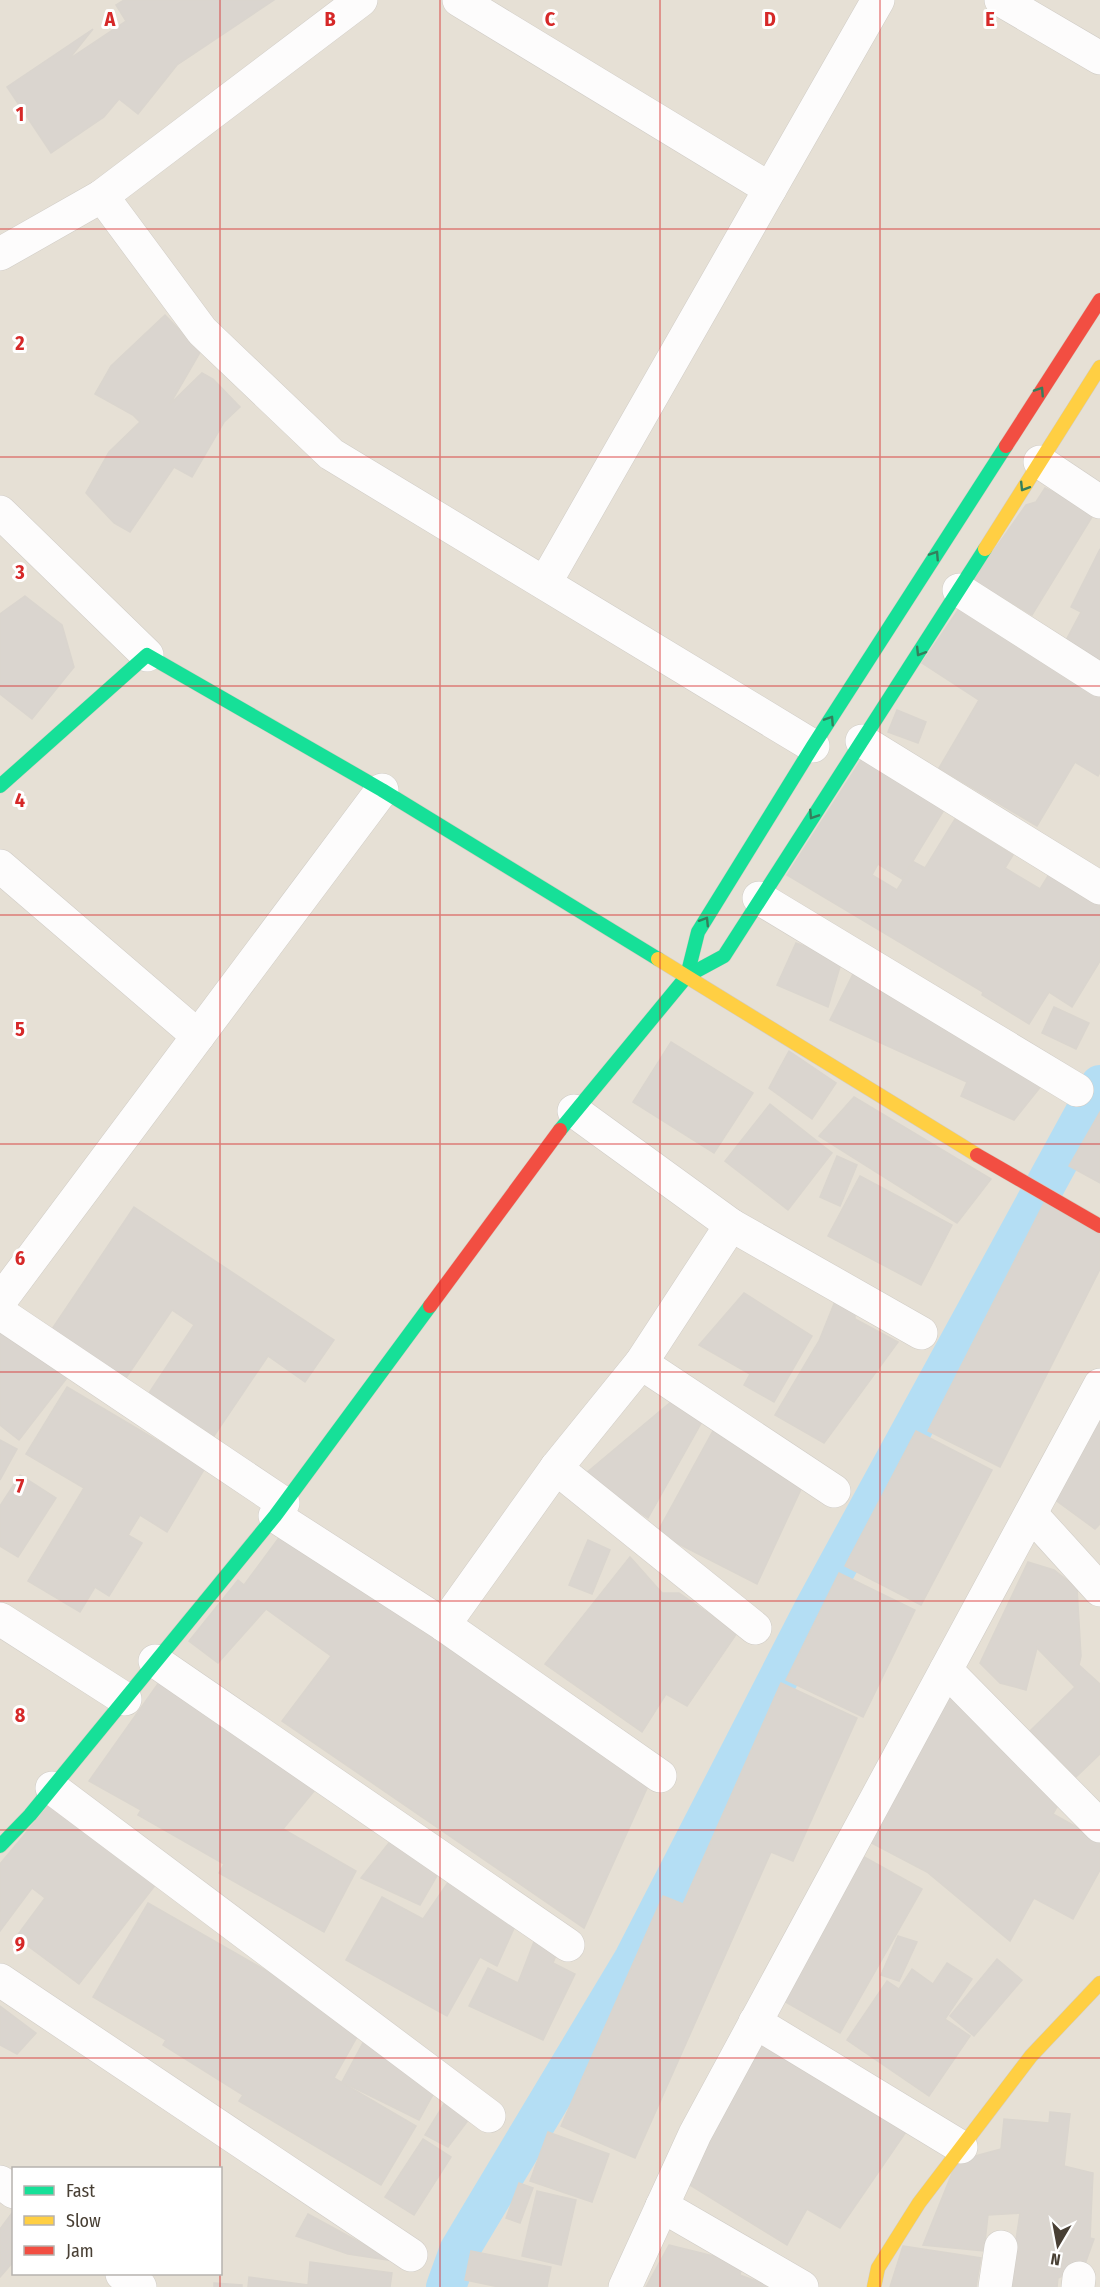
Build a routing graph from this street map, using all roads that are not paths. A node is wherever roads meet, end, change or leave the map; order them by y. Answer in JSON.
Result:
{"nodes":[{"id":1,"x":361,"y":0,"type":"edge"},
{"id":2,"x":459,"y":0,"type":"edge"},
{"id":3,"x":878,"y":0,"type":"edge"},
{"id":4,"x":1001,"y":0,"type":"edge"},
{"id":5,"x":1100,"y":58,"type":"edge"},
{"id":6,"x":770,"y":189,"type":"junction"},
{"id":7,"x":102,"y":196,"type":"junction"},
{"id":8,"x":0,"y":254,"type":"edge"},
{"id":9,"x":1100,"y":300,"type":"edge"},
{"id":10,"x":1100,"y":367,"type":"edge"},
{"id":11,"x":1040,"y":462,"type":"junction"},
{"id":12,"x":1100,"y":502,"type":"edge"},
{"id":13,"x":0,"y":512,"type":"edge"},
{"id":14,"x":545,"y":583,"type":"junction"},
{"id":15,"x":959,"y":590,"type":"junction"},
{"id":16,"x":147,"y":655,"type":"junction"},
{"id":17,"x":1100,"y":680,"type":"edge"},
{"id":18,"x":862,"y":741,"type":"junction"},
{"id":19,"x":813,"y":746,"type":"junction"},
{"id":20,"x":0,"y":786,"type":"edge"},
{"id":21,"x":381,"y":790,"type":"junction"},
{"id":22,"x":0,"y":866,"type":"edge"},
{"id":23,"x":1100,"y":888,"type":"edge"},
{"id":24,"x":759,"y":898,"type":"junction"},
{"id":25,"x":687,"y":976,"type":"junction"},
{"id":26,"x":198,"y":1036,"type":"junction"},
{"id":27,"x":1077,"y":1090,"type":"dead end"},
{"id":28,"x":574,"y":1111,"type":"junction"},
{"id":29,"x":731,"y":1225,"type":"junction"},
{"id":30,"x":1100,"y":1226,"type":"edge"},
{"id":31,"x":0,"y":1301,"type":"edge"},
{"id":32,"x":0,"y":1313,"type":"edge"},
{"id":33,"x":921,"y":1333,"type":"dead end"},
{"id":34,"x":641,"y":1363,"type":"junction"},
{"id":35,"x":1100,"y":1385,"type":"edge"},
{"id":36,"x":556,"y":1468,"type":"junction"},
{"id":37,"x":834,"y":1491,"type":"dead end"},
{"id":38,"x":279,"y":1509,"type":"junction"},
{"id":39,"x":1031,"y":1514,"type":"junction"},
{"id":40,"x":1100,"y":1590,"type":"edge"},
{"id":41,"x":0,"y":1619,"type":"edge"},
{"id":42,"x":444,"y":1624,"type":"junction"},
{"id":43,"x":755,"y":1628,"type":"dead end"},
{"id":44,"x":155,"y":1661,"type":"junction"},
{"id":45,"x":946,"y":1670,"type":"junction"},
{"id":46,"x":125,"y":1699,"type":"junction"},
{"id":47,"x":660,"y":1776,"type":"dead end"},
{"id":48,"x":52,"y":1788,"type":"junction"},
{"id":49,"x":1100,"y":1826,"type":"edge"},
{"id":50,"x":0,"y":1846,"type":"edge"},
{"id":51,"x":568,"y":1945,"type":"dead end"},
{"id":52,"x":0,"y":1980,"type":"edge"},
{"id":53,"x":1100,"y":1983,"type":"edge"},
{"id":54,"x":755,"y":2022,"type":"junction"},
{"id":55,"x":489,"y":2115,"type":"dead end"},
{"id":56,"x":960,"y":2147,"type":"junction"},
{"id":57,"x":0,"y":2181,"type":"edge"},
{"id":58,"x":12,"y":2190,"type":"edge"},
{"id":59,"x":662,"y":2206,"type":"junction"},
{"id":60,"x":1001,"y":2247,"type":"dead end"},
{"id":61,"x":411,"y":2255,"type":"dead end"},
{"id":62,"x":123,"y":2275,"type":"edge"},
{"id":63,"x":140,"y":2287,"type":"edge"},
{"id":64,"x":625,"y":2287,"type":"edge"},
{"id":65,"x":802,"y":2287,"type":"edge"},
{"id":66,"x":874,"y":2287,"type":"edge"},
{"id":67,"x":995,"y":2287,"type":"edge"}],
"edges":[{"from":1,"to":7,"type":"street"},
{"from":2,"to":6,"type":"street"},
{"from":3,"to":6,"type":"street"},
{"from":4,"to":5,"type":"street"},
{"from":6,"to":14,"type":"street"},
{"from":7,"to":8,"type":"street"},
{"from":7,"to":14,"type":"street"},
{"from":19,"to":9,"type":"street","one_way":true},
{"from":10,"to":11,"type":"street"},
{"from":11,"to":12,"type":"street"},
{"from":11,"to":15,"type":"street","one_way":true},
{"from":13,"to":16,"type":"street"},
{"from":14,"to":19,"type":"street"},
{"from":15,"to":17,"type":"street"},
{"from":15,"to":18,"type":"street","one_way":true},
{"from":16,"to":20,"type":"street"},
{"from":16,"to":21,"type":"street"},
{"from":18,"to":23,"type":"street"},
{"from":18,"to":24,"type":"street","one_way":true},
{"from":25,"to":19,"type":"street","one_way":true},
{"from":21,"to":25,"type":"street"},
{"from":21,"to":26,"type":"street"},
{"from":22,"to":26,"type":"street"},
{"from":24,"to":25,"type":"street"},
{"from":24,"to":27,"type":"street"},
{"from":25,"to":28,"type":"street"},
{"from":25,"to":30,"type":"street"},
{"from":26,"to":31,"type":"street"},
{"from":28,"to":29,"type":"street"},
{"from":28,"to":38,"type":"street"},
{"from":29,"to":33,"type":"street"},
{"from":29,"to":34,"type":"street"},
{"from":32,"to":38,"type":"street"},
{"from":34,"to":36,"type":"street"},
{"from":34,"to":37,"type":"street"},
{"from":35,"to":39,"type":"street"},
{"from":36,"to":42,"type":"street"},
{"from":36,"to":43,"type":"street"},
{"from":38,"to":42,"type":"street"},
{"from":38,"to":44,"type":"street"},
{"from":39,"to":40,"type":"street"},
{"from":39,"to":45,"type":"street"},
{"from":41,"to":46,"type":"street"},
{"from":42,"to":47,"type":"street"},
{"from":44,"to":46,"type":"street"},
{"from":44,"to":51,"type":"street"},
{"from":45,"to":49,"type":"street"},
{"from":45,"to":54,"type":"street"},
{"from":46,"to":48,"type":"street"},
{"from":48,"to":50,"type":"street"},
{"from":48,"to":55,"type":"street"},
{"from":52,"to":61,"type":"street"},
{"from":53,"to":56,"type":"street"},
{"from":54,"to":56,"type":"street"},
{"from":54,"to":59,"type":"street"},
{"from":56,"to":66,"type":"street"},
{"from":57,"to":58,"type":"street"},
{"from":59,"to":64,"type":"street"},
{"from":59,"to":65,"type":"street"},
{"from":60,"to":67,"type":"street"},
{"from":62,"to":63,"type":"street"}]}
